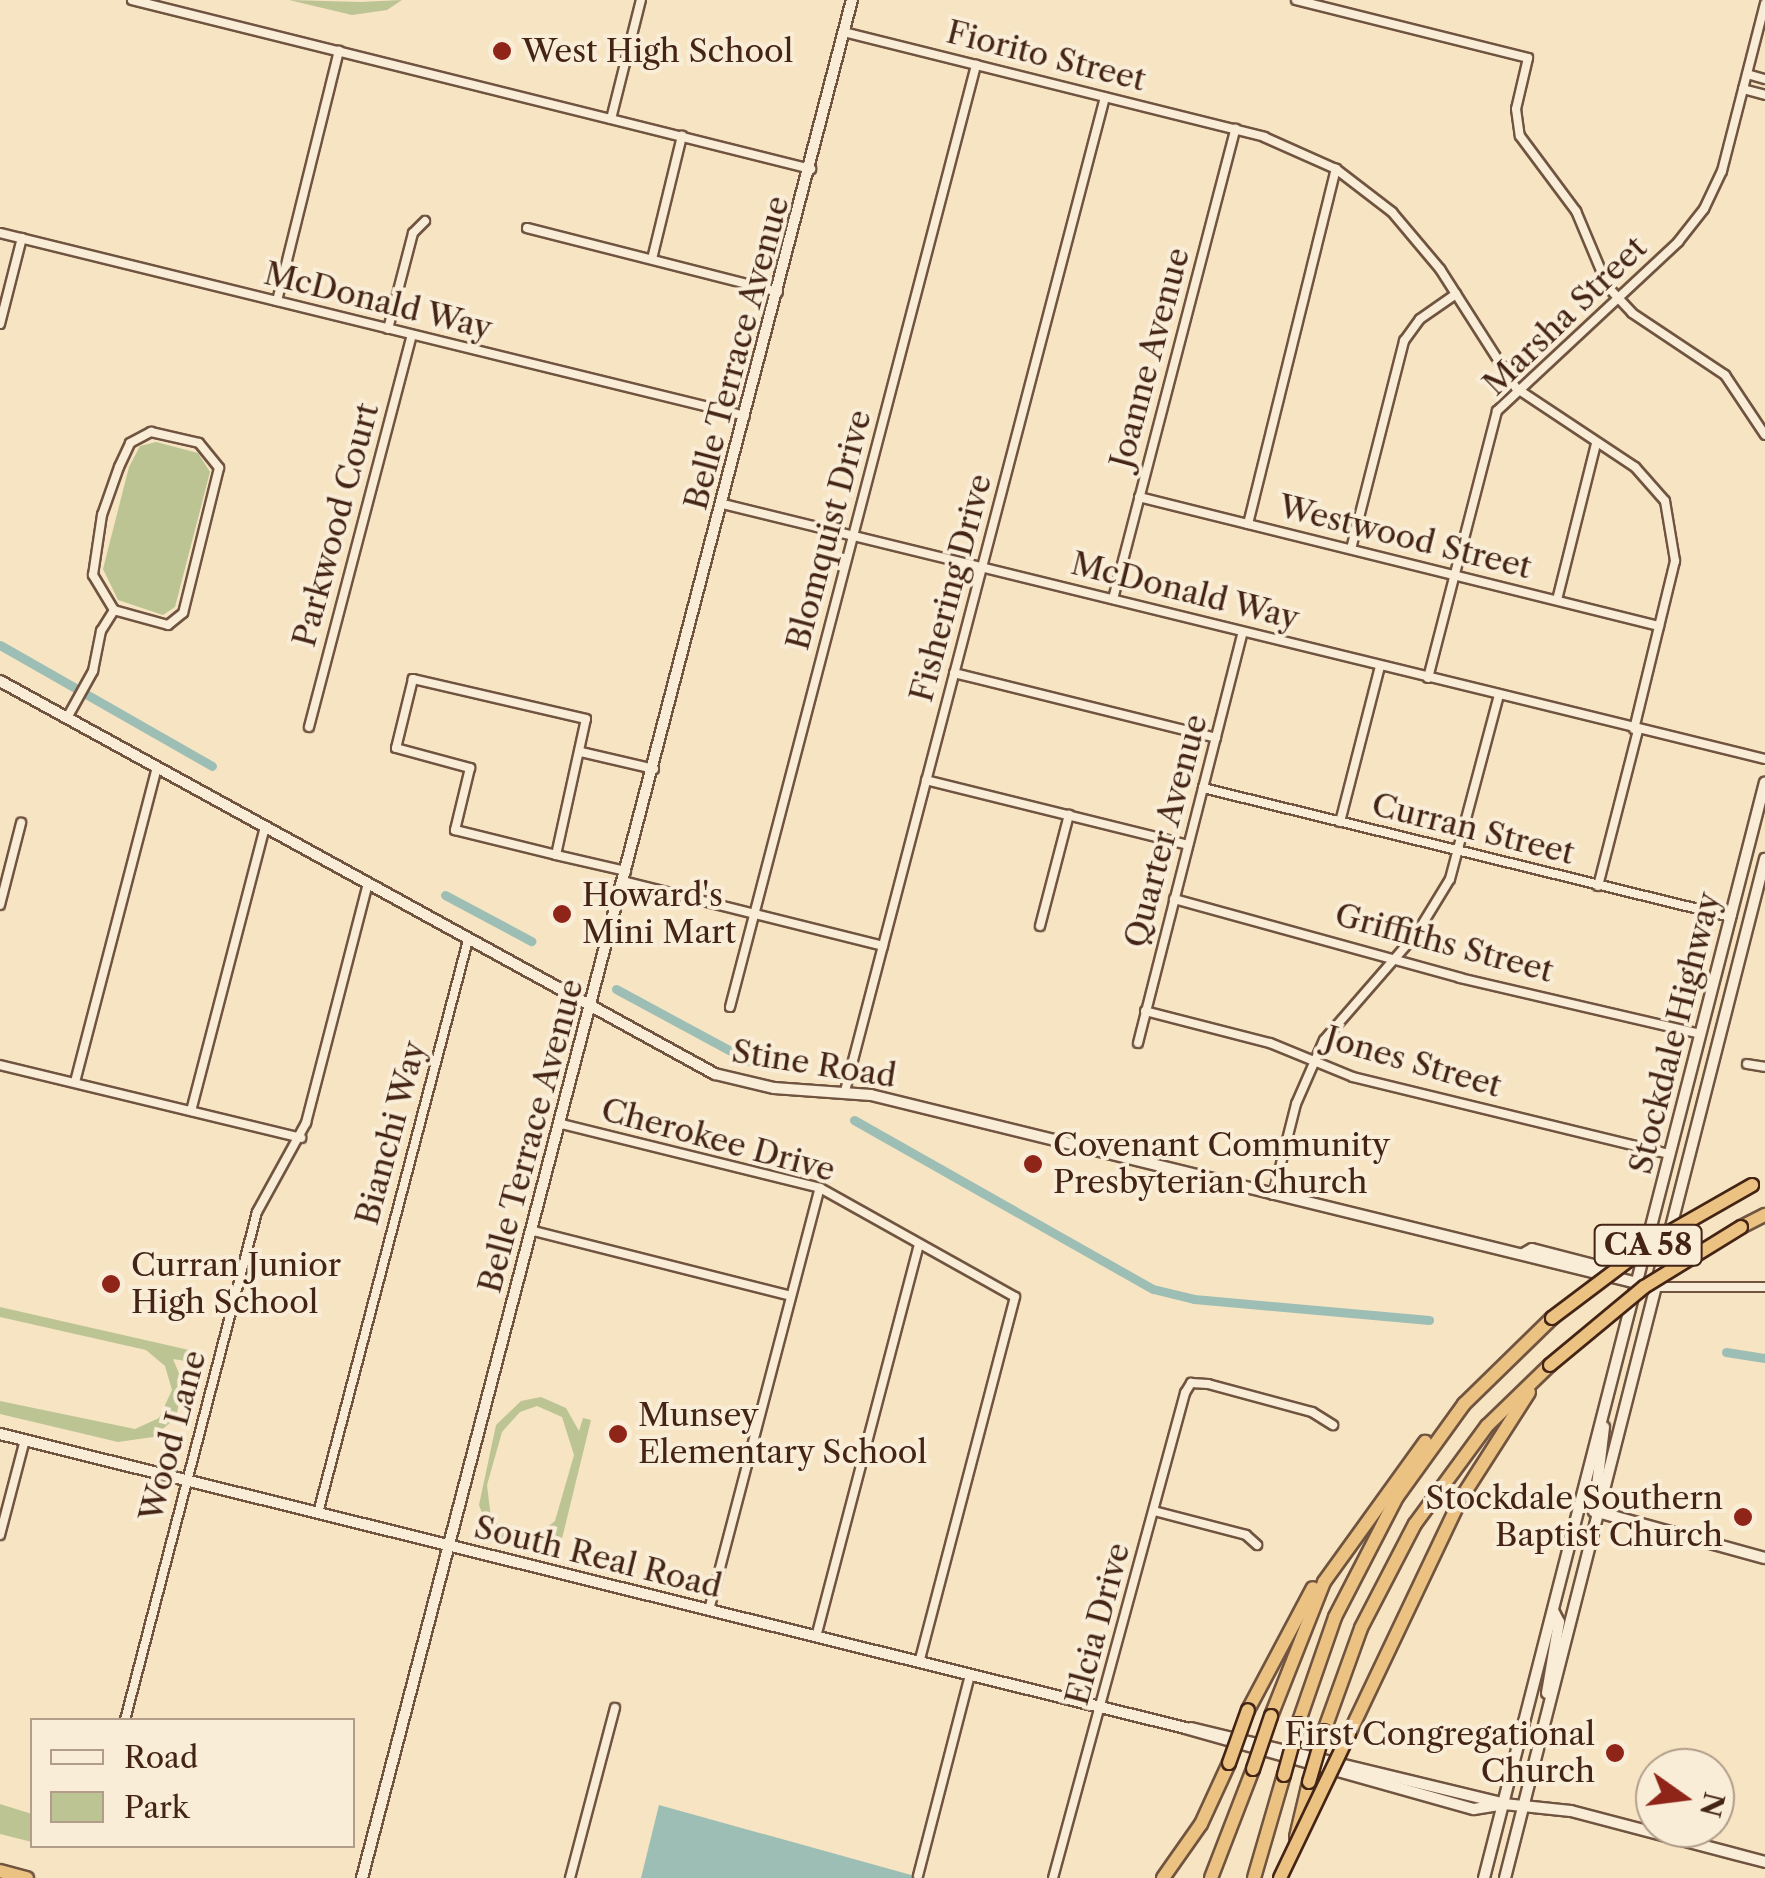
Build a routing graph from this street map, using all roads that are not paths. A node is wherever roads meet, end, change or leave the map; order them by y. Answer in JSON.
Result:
{"nodes":[{"id":1,"x":132,"y":0,"type":"edge"},
{"id":2,"x":641,"y":0,"type":"edge"},
{"id":3,"x":852,"y":0,"type":"edge"},
{"id":4,"x":1296,"y":0,"type":"edge"},
{"id":5,"x":1765,"y":3,"type":"edge"},
{"id":6,"x":844,"y":32,"type":"junction"},
{"id":7,"x":340,"y":52,"type":"junction"},
{"id":8,"x":976,"y":64,"type":"junction"},
{"id":9,"x":1747,"y":74,"type":"junction"},
{"id":10,"x":1765,"y":79,"type":"edge"},
{"id":11,"x":1743,"y":90,"type":"junction"},
{"id":12,"x":1765,"y":95,"type":"edge"},
{"id":13,"x":1105,"y":96,"type":"junction"},
{"id":14,"x":611,"y":119,"type":"junction"},
{"id":15,"x":1236,"y":129,"type":"junction"},
{"id":16,"x":682,"y":136,"type":"junction"},
{"id":17,"x":811,"y":169,"type":"junction"},
{"id":18,"x":1336,"y":169,"type":"junction"},
{"id":19,"x":424,"y":221,"type":"dead end"},
{"id":20,"x":527,"y":228,"type":"dead end"},
{"id":21,"x":0,"y":233,"type":"edge"},
{"id":22,"x":22,"y":238,"type":"junction"},
{"id":23,"x":652,"y":259,"type":"junction"},
{"id":24,"x":778,"y":292,"type":"junction"},
{"id":25,"x":1456,"y":294,"type":"junction"},
{"id":26,"x":1616,"y":298,"type":"junction"},
{"id":27,"x":278,"y":302,"type":"junction"},
{"id":28,"x":0,"y":324,"type":"edge"},
{"id":29,"x":388,"y":329,"type":"junction"},
{"id":30,"x":412,"y":335,"type":"junction"},
{"id":31,"x":1516,"y":388,"type":"junction"},
{"id":32,"x":745,"y":416,"type":"junction"},
{"id":33,"x":1765,"y":435,"type":"edge"},
{"id":34,"x":1596,"y":443,"type":"junction"},
{"id":35,"x":1140,"y":497,"type":"junction"},
{"id":36,"x":723,"y":504,"type":"junction"},
{"id":37,"x":1248,"y":524,"type":"junction"},
{"id":38,"x":853,"y":535,"type":"junction"},
{"id":39,"x":1351,"y":549,"type":"junction"},
{"id":40,"x":982,"y":567,"type":"junction"},
{"id":41,"x":1454,"y":575,"type":"junction"},
{"id":42,"x":1113,"y":600,"type":"junction"},
{"id":43,"x":1557,"y":600,"type":"junction"},
{"id":44,"x":114,"y":610,"type":"junction"},
{"id":45,"x":1660,"y":626,"type":"junction"},
{"id":46,"x":1244,"y":632,"type":"junction"},
{"id":47,"x":1380,"y":666,"type":"junction"},
{"id":48,"x":954,"y":673,"type":"junction"},
{"id":49,"x":1428,"y":678,"type":"junction"},
{"id":50,"x":0,"y":680,"type":"edge"},
{"id":51,"x":1499,"y":695,"type":"junction"},
{"id":52,"x":68,"y":718,"type":"junction"},
{"id":53,"x":309,"y":728,"type":"dead end"},
{"id":54,"x":1636,"y":729,"type":"junction"},
{"id":55,"x":1216,"y":738,"type":"junction"},
{"id":56,"x":581,"y":752,"type":"junction"},
{"id":57,"x":1765,"y":759,"type":"edge"},
{"id":58,"x":157,"y":767,"type":"junction"},
{"id":59,"x":654,"y":770,"type":"junction"},
{"id":60,"x":926,"y":780,"type":"junction"},
{"id":61,"x":1765,"y":782,"type":"edge"},
{"id":62,"x":1202,"y":788,"type":"junction"},
{"id":63,"x":1069,"y":815,"type":"junction"},
{"id":64,"x":1340,"y":822,"type":"junction"},
{"id":65,"x":22,"y":823,"type":"dead end"},
{"id":66,"x":265,"y":827,"type":"junction"},
{"id":67,"x":1188,"y":845,"type":"junction"},
{"id":68,"x":1459,"y":852,"type":"junction"},
{"id":69,"x":556,"y":854,"type":"junction"},
{"id":70,"x":1765,"y":858,"type":"edge"},
{"id":71,"x":625,"y":876,"type":"junction"},
{"id":72,"x":368,"y":884,"type":"junction"},
{"id":73,"x":1598,"y":886,"type":"junction"},
{"id":74,"x":1174,"y":900,"type":"junction"},
{"id":75,"x":0,"y":905,"type":"edge"},
{"id":76,"x":754,"y":914,"type":"junction"},
{"id":77,"x":1732,"y":917,"type":"junction"},
{"id":78,"x":1040,"y":926,"type":"dead end"},
{"id":79,"x":468,"y":940,"type":"junction"},
{"id":80,"x":883,"y":946,"type":"junction"},
{"id":81,"x":1394,"y":958,"type":"junction"},
{"id":82,"x":592,"y":1007,"type":"junction"},
{"id":83,"x":730,"y":1007,"type":"dead end"},
{"id":84,"x":1144,"y":1010,"type":"junction"},
{"id":85,"x":1701,"y":1034,"type":"junction"},
{"id":86,"x":1138,"y":1043,"type":"dead end"},
{"id":87,"x":1313,"y":1061,"type":"junction"},
{"id":88,"x":1747,"y":1064,"type":"dead end"},
{"id":89,"x":0,"y":1065,"type":"edge"},
{"id":90,"x":1765,"y":1067,"type":"edge"},
{"id":91,"x":75,"y":1082,"type":"junction"},
{"id":92,"x":845,"y":1092,"type":"junction"},
{"id":93,"x":191,"y":1111,"type":"junction"},
{"id":94,"x":562,"y":1124,"type":"junction"},
{"id":95,"x":301,"y":1138,"type":"junction"},
{"id":96,"x":1670,"y":1154,"type":"junction"},
{"id":97,"x":1759,"y":1182,"type":"edge"},
{"id":98,"x":820,"y":1188,"type":"junction"},
{"id":99,"x":1273,"y":1195,"type":"junction"},
{"id":100,"x":1765,"y":1215,"type":"edge"},
{"id":101,"x":534,"y":1231,"type":"junction"},
{"id":102,"x":919,"y":1244,"type":"junction"},
{"id":103,"x":1632,"y":1281,"type":"junction"},
{"id":104,"x":1656,"y":1287,"type":"junction"},
{"id":105,"x":1765,"y":1287,"type":"edge"},
{"id":106,"x":792,"y":1296,"type":"junction"},
{"id":107,"x":1547,"y":1368,"type":"junction"},
{"id":108,"x":1482,"y":1384,"type":"junction"},
{"id":109,"x":1603,"y":1416,"type":"junction"},
{"id":110,"x":1333,"y":1425,"type":"dead end"},
{"id":111,"x":0,"y":1434,"type":"edge"},
{"id":112,"x":25,"y":1440,"type":"junction"},
{"id":113,"x":187,"y":1480,"type":"junction"},
{"id":114,"x":1154,"y":1511,"type":"junction"},
{"id":115,"x":318,"y":1513,"type":"junction"},
{"id":116,"x":1597,"y":1514,"type":"junction"},
{"id":117,"x":1353,"y":1534,"type":"junction"},
{"id":118,"x":0,"y":1535,"type":"edge"},
{"id":119,"x":448,"y":1545,"type":"junction"},
{"id":120,"x":1257,"y":1545,"type":"dead end"},
{"id":121,"x":1765,"y":1558,"type":"edge"},
{"id":122,"x":710,"y":1610,"type":"junction"},
{"id":123,"x":1553,"y":1610,"type":"junction"},
{"id":124,"x":816,"y":1637,"type":"junction"},
{"id":125,"x":919,"y":1663,"type":"junction"},
{"id":126,"x":970,"y":1676,"type":"junction"},
{"id":127,"x":614,"y":1708,"type":"dead end"},
{"id":128,"x":1102,"y":1708,"type":"junction"},
{"id":129,"x":1547,"y":1714,"type":"junction"},
{"id":130,"x":126,"y":1718,"type":"edge"},
{"id":131,"x":1504,"y":1804,"type":"junction"},
{"id":132,"x":1524,"y":1806,"type":"junction"},
{"id":133,"x":1765,"y":1862,"type":"edge"},
{"id":134,"x":0,"y":1871,"type":"edge"},
{"id":135,"x":918,"y":1876,"type":"edge"},
{"id":136,"x":28,"y":1878,"type":"edge"},
{"id":137,"x":362,"y":1878,"type":"edge"},
{"id":138,"x":570,"y":1878,"type":"edge"},
{"id":139,"x":1053,"y":1878,"type":"edge"},
{"id":140,"x":1164,"y":1878,"type":"edge"},
{"id":141,"x":1211,"y":1878,"type":"edge"},
{"id":142,"x":1254,"y":1878,"type":"edge"},
{"id":143,"x":1283,"y":1878,"type":"edge"},
{"id":144,"x":1484,"y":1878,"type":"edge"},
{"id":145,"x":1505,"y":1878,"type":"edge"}],
"edges":[{"from":1,"to":7,"type":"street"},
{"from":2,"to":14,"type":"street"},
{"from":3,"to":6,"type":"street","name":"Belle Terrace Avenue"},
{"from":4,"to":26,"type":"street"},
{"from":5,"to":9,"type":"street","name":"Marsha Street"},
{"from":6,"to":8,"type":"street","name":"Fiorito Street"},
{"from":6,"to":17,"type":"street","name":"Belle Terrace Avenue"},
{"from":7,"to":14,"type":"street"},
{"from":7,"to":27,"type":"street"},
{"from":8,"to":13,"type":"street","name":"Fiorito Street"},
{"from":8,"to":38,"type":"street","name":"Blomquist Drive"},
{"from":9,"to":10,"type":"street"},
{"from":9,"to":11,"type":"street","name":"Marsha Street"},
{"from":11,"to":12,"type":"street"},
{"from":11,"to":26,"type":"street","name":"Marsha Street"},
{"from":13,"to":15,"type":"street","name":"Fiorito Street"},
{"from":13,"to":40,"type":"street","name":"Fishering Drive"},
{"from":14,"to":16,"type":"street"},
{"from":15,"to":18,"type":"street","name":"Fiorito Street"},
{"from":15,"to":35,"type":"street","name":"Joanne Avenue"},
{"from":16,"to":17,"type":"street"},
{"from":16,"to":23,"type":"street"},
{"from":17,"to":24,"type":"street","name":"Belle Terrace Avenue"},
{"from":18,"to":25,"type":"street","name":"Fiorito Street"},
{"from":18,"to":37,"type":"street"},
{"from":19,"to":29,"type":"street"},
{"from":20,"to":23,"type":"street"},
{"from":21,"to":22,"type":"street","name":"McDonald Way"},
{"from":22,"to":27,"type":"street","name":"McDonald Way"},
{"from":22,"to":28,"type":"street"},
{"from":23,"to":24,"type":"street"},
{"from":24,"to":32,"type":"street","name":"Belle Terrace Avenue"},
{"from":25,"to":31,"type":"street","name":"Fiorito Street"},
{"from":25,"to":39,"type":"street"},
{"from":26,"to":31,"type":"street","name":"Marsha Street"},
{"from":26,"to":33,"type":"street"},
{"from":27,"to":29,"type":"street","name":"McDonald Way"},
{"from":29,"to":30,"type":"street","name":"McDonald Way"},
{"from":30,"to":32,"type":"street","name":"McDonald Way"},
{"from":30,"to":53,"type":"street","name":"Parkwood Court"},
{"from":31,"to":34,"type":"street"},
{"from":31,"to":41,"type":"street","name":"Marsha Street"},
{"from":32,"to":36,"type":"street","name":"Belle Terrace Avenue"},
{"from":34,"to":43,"type":"street"},
{"from":34,"to":45,"type":"street"},
{"from":35,"to":37,"type":"street","name":"Westwood Street"},
{"from":35,"to":42,"type":"street","name":"Joanne Avenue"},
{"from":36,"to":38,"type":"street","name":"McDonald Way"},
{"from":36,"to":59,"type":"street","name":"Belle Terrace Avenue"},
{"from":37,"to":39,"type":"street","name":"Westwood Street"},
{"from":38,"to":40,"type":"street","name":"McDonald Way"},
{"from":38,"to":76,"type":"street","name":"Blomquist Drive"},
{"from":39,"to":41,"type":"street","name":"Westwood Street"},
{"from":40,"to":42,"type":"street","name":"McDonald Way"},
{"from":40,"to":48,"type":"street","name":"Fishering Drive"},
{"from":41,"to":43,"type":"street","name":"Westwood Street"},
{"from":41,"to":49,"type":"street","name":"Marsha Street"},
{"from":42,"to":46,"type":"street","name":"McDonald Way"},
{"from":43,"to":45,"type":"street","name":"Westwood Street"},
{"from":44,"to":44,"type":"street"},
{"from":44,"to":52,"type":"street"},
{"from":45,"to":54,"type":"street"},
{"from":46,"to":47,"type":"street","name":"McDonald Way"},
{"from":46,"to":55,"type":"street","name":"Quarter Avenue"},
{"from":47,"to":49,"type":"street","name":"McDonald Way"},
{"from":47,"to":64,"type":"street"},
{"from":48,"to":55,"type":"street"},
{"from":48,"to":60,"type":"street","name":"Fishering Drive"},
{"from":49,"to":51,"type":"street","name":"McDonald Way"},
{"from":50,"to":52,"type":"street","name":"Stine Road"},
{"from":51,"to":54,"type":"street","name":"McDonald Way"},
{"from":51,"to":68,"type":"street"},
{"from":52,"to":58,"type":"street","name":"Stine Road"},
{"from":54,"to":57,"type":"street","name":"McDonald Way"},
{"from":54,"to":73,"type":"street"},
{"from":55,"to":62,"type":"street","name":"Quarter Avenue"},
{"from":56,"to":59,"type":"street"},
{"from":56,"to":69,"type":"street"},
{"from":56,"to":69,"type":"street"},
{"from":58,"to":66,"type":"street","name":"Stine Road"},
{"from":58,"to":91,"type":"street"},
{"from":59,"to":71,"type":"street","name":"Belle Terrace Avenue"},
{"from":60,"to":63,"type":"street"},
{"from":60,"to":80,"type":"street","name":"Fishering Drive"},
{"from":61,"to":77,"type":"street","name":"Stockdale Highway"},
{"from":62,"to":64,"type":"street","name":"Curran Street"},
{"from":62,"to":67,"type":"street","name":"Quarter Avenue"},
{"from":63,"to":67,"type":"street"},
{"from":63,"to":78,"type":"street"},
{"from":64,"to":68,"type":"street","name":"Curran Street"},
{"from":65,"to":75,"type":"street"},
{"from":66,"to":72,"type":"street","name":"Stine Road"},
{"from":66,"to":93,"type":"street"},
{"from":67,"to":74,"type":"street","name":"Quarter Avenue"},
{"from":68,"to":73,"type":"street","name":"Curran Street"},
{"from":68,"to":81,"type":"street"},
{"from":69,"to":71,"type":"street"},
{"from":70,"to":104,"type":"street","name":"Stockdale Highway"},
{"from":71,"to":76,"type":"street"},
{"from":71,"to":82,"type":"street","name":"Belle Terrace Avenue"},
{"from":72,"to":79,"type":"street","name":"Stine Road"},
{"from":72,"to":95,"type":"street","name":"Wood Lane"},
{"from":73,"to":77,"type":"street","name":"Curran Street"},
{"from":74,"to":81,"type":"street","name":"Griffiths Street"},
{"from":74,"to":84,"type":"street","name":"Quarter Avenue"},
{"from":76,"to":80,"type":"street"},
{"from":76,"to":83,"type":"street","name":"Blomquist Drive"},
{"from":77,"to":85,"type":"street","name":"Stockdale Highway"},
{"from":79,"to":82,"type":"street","name":"Stine Road"},
{"from":79,"to":115,"type":"street","name":"Bianchi Way"},
{"from":80,"to":92,"type":"street","name":"Fishering Drive"},
{"from":81,"to":85,"type":"street","name":"Griffiths Street"},
{"from":81,"to":87,"type":"street"},
{"from":82,"to":92,"type":"street","name":"Stine Road"},
{"from":82,"to":94,"type":"street","name":"Belle Terrace Avenue"},
{"from":84,"to":86,"type":"street","name":"Quarter Avenue"},
{"from":84,"to":87,"type":"street","name":"Jones Street"},
{"from":85,"to":96,"type":"street","name":"Stockdale Highway"},
{"from":87,"to":96,"type":"street","name":"Jones Street"},
{"from":87,"to":99,"type":"street"},
{"from":88,"to":90,"type":"street"},
{"from":89,"to":91,"type":"street"},
{"from":91,"to":93,"type":"street"},
{"from":92,"to":99,"type":"street","name":"Stine Road"},
{"from":93,"to":95,"type":"street"},
{"from":94,"to":98,"type":"street","name":"Cherokee Drive"},
{"from":94,"to":101,"type":"street","name":"Belle Terrace Avenue"},
{"from":95,"to":113,"type":"street","name":"Wood Lane"},
{"from":96,"to":103,"type":"street","name":"Stockdale Highway"},
{"from":97,"to":108,"type":"highway","number":"CA 58","bridge":true},
{"from":98,"to":102,"type":"street","name":"Cherokee Drive"},
{"from":98,"to":106,"type":"street"},
{"from":99,"to":103,"type":"street","name":"Stine Road"},
{"from":100,"to":107,"type":"highway","number":"CA 58","bridge":true},
{"from":101,"to":106,"type":"street"},
{"from":101,"to":119,"type":"street","name":"Belle Terrace Avenue"},
{"from":102,"to":124,"type":"street"},
{"from":102,"to":125,"type":"street","name":"Cherokee Drive"},
{"from":103,"to":104,"type":"street","name":"Stine Road"},
{"from":103,"to":109,"type":"street","name":"Stockdale Highway"},
{"from":104,"to":105,"type":"street"},
{"from":104,"to":116,"type":"street","name":"Stockdale Highway"},
{"from":106,"to":122,"type":"street"},
{"from":107,"to":143,"type":"highway","bridge":true},
{"from":107,"to":143,"type":"highway","number":"CA 58","bridge":true},
{"from":108,"to":117,"type":"highway"},
{"from":108,"to":142,"type":"highway","number":"CA 58","bridge":true},
{"from":109,"to":116,"type":"street"},
{"from":109,"to":123,"type":"street","name":"Stockdale Highway"},
{"from":110,"to":114,"type":"street","name":"Elcia Drive"},
{"from":111,"to":112,"type":"street","name":"South Real Road"},
{"from":112,"to":113,"type":"street","name":"South Real Road"},
{"from":112,"to":118,"type":"street"},
{"from":113,"to":115,"type":"street","name":"South Real Road"},
{"from":113,"to":130,"type":"street","name":"Wood Lane"},
{"from":114,"to":120,"type":"street"},
{"from":114,"to":128,"type":"street","name":"Elcia Drive"},
{"from":115,"to":119,"type":"street","name":"South Real Road"},
{"from":116,"to":121,"type":"street"},
{"from":116,"to":129,"type":"street","name":"Stockdale Highway"},
{"from":117,"to":140,"type":"highway","bridge":true},
{"from":117,"to":141,"type":"highway","bridge":true},
{"from":119,"to":122,"type":"street","name":"South Real Road"},
{"from":119,"to":137,"type":"street","name":"Belle Terrace Avenue"},
{"from":122,"to":124,"type":"street","name":"South Real Road"},
{"from":123,"to":129,"type":"street"},
{"from":123,"to":131,"type":"street","name":"Stockdale Highway"},
{"from":124,"to":125,"type":"street","name":"South Real Road"},
{"from":125,"to":126,"type":"street","name":"South Real Road"},
{"from":126,"to":128,"type":"street","name":"South Real Road"},
{"from":126,"to":135,"type":"street"},
{"from":127,"to":138,"type":"street"},
{"from":128,"to":131,"type":"street","name":"South Real Road"},
{"from":128,"to":139,"type":"street","name":"Elcia Drive"},
{"from":129,"to":132,"type":"street","name":"Stockdale Highway"},
{"from":131,"to":132,"type":"street","name":"South Real Road"},
{"from":131,"to":144,"type":"street","name":"Stockdale Highway"},
{"from":132,"to":133,"type":"street","name":"South Real Road"},
{"from":132,"to":145,"type":"street","name":"Stockdale Highway"},
{"from":134,"to":136,"type":"highway"}]}
